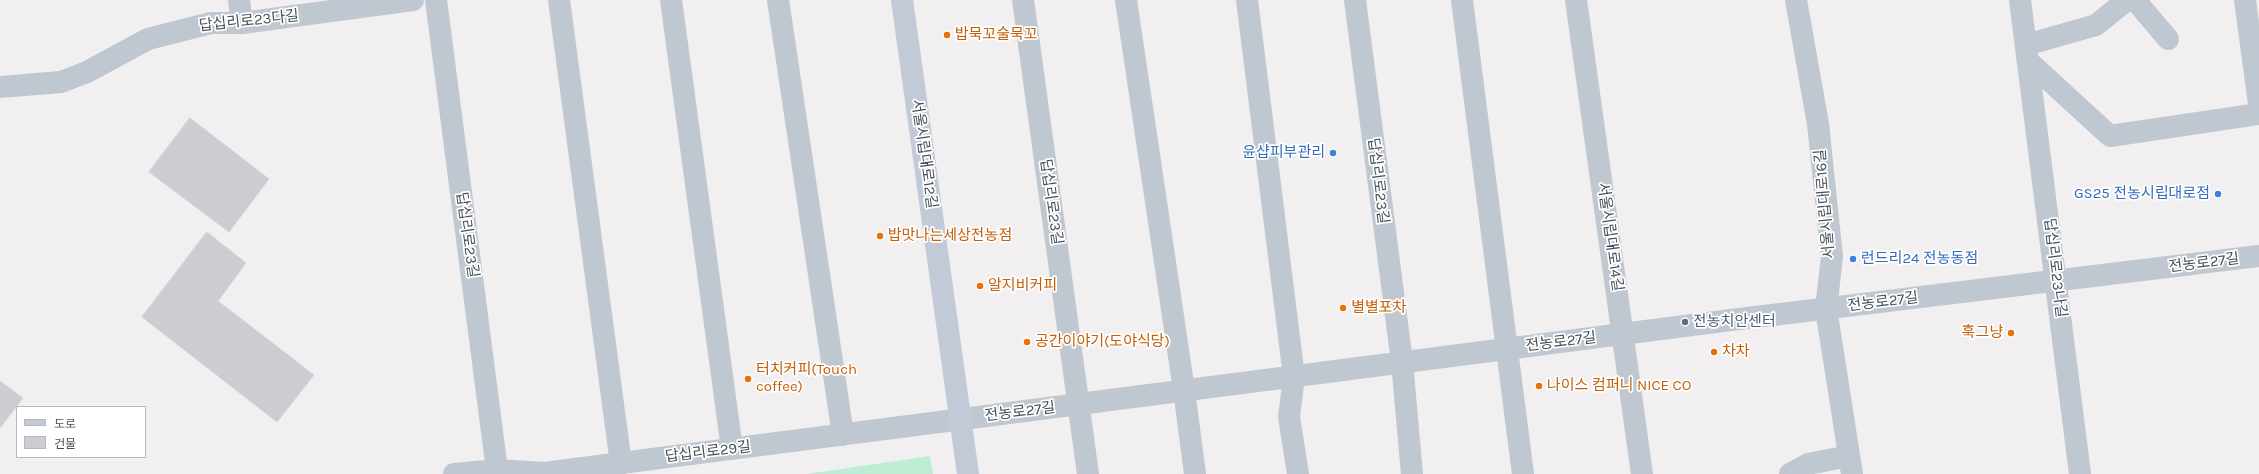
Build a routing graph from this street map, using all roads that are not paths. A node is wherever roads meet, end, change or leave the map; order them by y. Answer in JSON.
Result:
{"nodes":[{"id":1,"x":240,"y":0,"type":"edge"},
{"id":2,"x":413,"y":0,"type":"edge"},
{"id":3,"x":436,"y":0,"type":"edge"},
{"id":4,"x":560,"y":0,"type":"edge"},
{"id":5,"x":671,"y":0,"type":"edge"},
{"id":6,"x":778,"y":0,"type":"edge"},
{"id":7,"x":902,"y":0,"type":"edge"},
{"id":8,"x":1023,"y":0,"type":"edge"},
{"id":9,"x":1126,"y":0,"type":"edge"},
{"id":10,"x":1247,"y":0,"type":"edge"},
{"id":11,"x":1355,"y":0,"type":"edge"},
{"id":12,"x":1462,"y":0,"type":"edge"},
{"id":13,"x":1576,"y":0,"type":"edge"},
{"id":14,"x":1796,"y":0,"type":"edge"},
{"id":15,"x":2020,"y":0,"type":"edge"},
{"id":16,"x":2127,"y":0,"type":"edge"},
{"id":17,"x":2135,"y":0,"type":"edge"},
{"id":18,"x":2245,"y":0,"type":"edge"},
{"id":19,"x":242,"y":23,"type":"junction"},
{"id":20,"x":2168,"y":39,"type":"dead end"},
{"id":21,"x":2027,"y":53,"type":"junction"},
{"id":22,"x":0,"y":87,"type":"edge"},
{"id":23,"x":2259,"y":104,"type":"edge"},
{"id":24,"x":2259,"y":114,"type":"edge"},
{"id":25,"x":2259,"y":256,"type":"edge"},
{"id":26,"x":2057,"y":282,"type":"junction"},
{"id":27,"x":1826,"y":309,"type":"junction"},
{"id":28,"x":1624,"y":334,"type":"junction"},
{"id":29,"x":1506,"y":349,"type":"junction"},
{"id":30,"x":1402,"y":362,"type":"junction"},
{"id":31,"x":1294,"y":376,"type":"junction"},
{"id":32,"x":1184,"y":390,"type":"junction"},
{"id":33,"x":1079,"y":404,"type":"junction"},
{"id":34,"x":962,"y":419,"type":"junction"},
{"id":35,"x":844,"y":435,"type":"junction"},
{"id":36,"x":732,"y":449,"type":"junction"},
{"id":37,"x":621,"y":464,"type":"junction"},
{"id":38,"x":1850,"y":465,"type":"edge"},
{"id":39,"x":497,"y":470,"type":"junction"},
{"id":40,"x":454,"y":474,"type":"edge"},
{"id":41,"x":968,"y":474,"type":"edge"},
{"id":42,"x":1088,"y":474,"type":"edge"},
{"id":43,"x":1195,"y":474,"type":"edge"},
{"id":44,"x":1298,"y":474,"type":"edge"},
{"id":45,"x":1412,"y":474,"type":"edge"},
{"id":46,"x":1523,"y":474,"type":"edge"},
{"id":47,"x":1642,"y":474,"type":"edge"},
{"id":48,"x":1790,"y":474,"type":"edge"},
{"id":49,"x":2080,"y":474,"type":"edge"}],
"edges":[{"from":1,"to":19,"type":"street"},
{"from":2,"to":19,"type":"street","name":"답십리로23다길"},
{"from":3,"to":39,"type":"street","name":"답십리로23길"},
{"from":4,"to":37,"type":"street"},
{"from":5,"to":36,"type":"street"},
{"from":6,"to":35,"type":"street"},
{"from":7,"to":34,"type":"street","name":"서울시립대로12길"},
{"from":8,"to":33,"type":"street","name":"답십리로23길"},
{"from":9,"to":32,"type":"street"},
{"from":10,"to":31,"type":"street"},
{"from":11,"to":30,"type":"street","name":"답십리로23길"},
{"from":12,"to":29,"type":"street"},
{"from":13,"to":28,"type":"street","name":"서울시립대로14길"},
{"from":14,"to":27,"type":"street","name":"서울시립대로16길"},
{"from":15,"to":21,"type":"street","name":"답십리로23나길"},
{"from":16,"to":21,"type":"street"},
{"from":17,"to":20,"type":"street"},
{"from":18,"to":23,"type":"street"},
{"from":19,"to":22,"type":"street","name":"답십리로23다길"},
{"from":21,"to":24,"type":"street"},
{"from":21,"to":26,"type":"street","name":"답십리로23나길"},
{"from":25,"to":26,"type":"street","name":"전농로27길"},
{"from":26,"to":27,"type":"street","name":"전농로27길"},
{"from":26,"to":49,"type":"street","name":"답십리로23나길"},
{"from":27,"to":28,"type":"street","name":"전농로27길"},
{"from":27,"to":38,"type":"street","name":"서울시립대로16길"},
{"from":28,"to":29,"type":"street","name":"전농로27길"},
{"from":28,"to":47,"type":"street","name":"서울시립대로14길"},
{"from":29,"to":30,"type":"street","name":"전농로27길"},
{"from":29,"to":46,"type":"street","name":"전농로27길"},
{"from":30,"to":31,"type":"street","name":"전농로27길"},
{"from":30,"to":45,"type":"street"},
{"from":31,"to":32,"type":"street","name":"전농로27길"},
{"from":31,"to":44,"type":"street"},
{"from":32,"to":33,"type":"street","name":"전농로27길"},
{"from":32,"to":43,"type":"street"},
{"from":33,"to":34,"type":"street","name":"전농로27길"},
{"from":33,"to":42,"type":"street"},
{"from":34,"to":35,"type":"street","name":"답십리로29길"},
{"from":34,"to":41,"type":"street","name":"서울시립대로12길"},
{"from":35,"to":36,"type":"street","name":"답십리로29길"},
{"from":36,"to":37,"type":"street","name":"답십리로29길"},
{"from":37,"to":39,"type":"street","name":"답십리로29길"},
{"from":38,"to":48,"type":"street","name":"서울시립대로16길"},
{"from":39,"to":40,"type":"street","name":"답십리로29길"}]}
